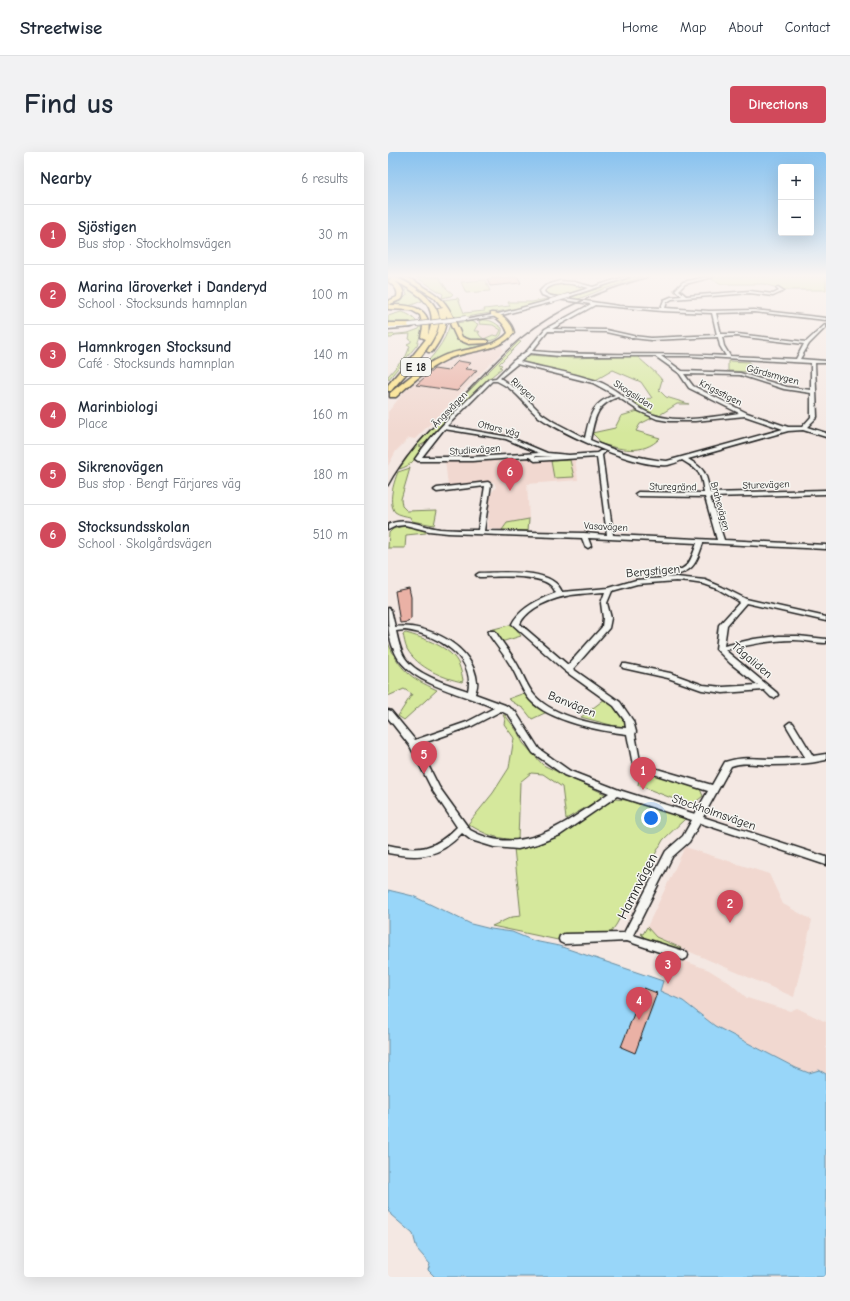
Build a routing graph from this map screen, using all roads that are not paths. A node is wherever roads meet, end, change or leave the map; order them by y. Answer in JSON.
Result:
{"nodes":[{"id":1,"x":426,"y":330,"type":"edge"},
{"id":2,"x":432,"y":330,"type":"edge"},
{"id":3,"x":442,"y":330,"type":"edge"},
{"id":4,"x":455,"y":330,"type":"edge"},
{"id":5,"x":505,"y":330,"type":"edge"},
{"id":6,"x":510,"y":330,"type":"edge"},
{"id":7,"x":547,"y":330,"type":"joint"},
{"id":8,"x":718,"y":330,"type":"edge"},
{"id":9,"x":821,"y":330,"type":"edge"},
{"id":10,"x":719,"y":335,"type":"junction"},
{"id":11,"x":807,"y":343,"type":"junction"},
{"id":12,"x":529,"y":352,"type":"junction"},
{"id":13,"x":656,"y":355,"type":"junction"},
{"id":14,"x":729,"y":357,"type":"junction"},
{"id":15,"x":413,"y":360,"type":"junction"},
{"id":16,"x":797,"y":361,"type":"junction"},
{"id":17,"x":813,"y":361,"type":"junction"},
{"id":18,"x":515,"y":362,"type":"junction"},
{"id":19,"x":826,"y":362,"type":"edge"},
{"id":20,"x":681,"y":372,"type":"junction"},
{"id":21,"x":498,"y":379,"type":"junction"},
{"id":22,"x":812,"y":392,"type":"junction"},
{"id":23,"x":390,"y":395,"type":"edge"},
{"id":24,"x":617,"y":396,"type":"junction"},
{"id":25,"x":745,"y":414,"type":"junction"},
{"id":26,"x":444,"y":427,"type":"junction"},
{"id":27,"x":803,"y":428,"type":"junction"},
{"id":28,"x":788,"y":430,"type":"junction"},
{"id":29,"x":826,"y":435,"type":"edge"},
{"id":30,"x":587,"y":441,"type":"junction"},
{"id":31,"x":608,"y":449,"type":"junction"},
{"id":32,"x":546,"y":454,"type":"junction"},
{"id":33,"x":599,"y":454,"type":"junction"},
{"id":34,"x":532,"y":455,"type":"junction"},
{"id":35,"x":569,"y":457,"type":"junction"},
{"id":36,"x":418,"y":459,"type":"joint"},
{"id":37,"x":684,"y":459,"type":"junction"},
{"id":38,"x":437,"y":490,"type":"dead end"},
{"id":39,"x":826,"y":492,"type":"edge"},
{"id":40,"x":638,"y":494,"type":"dead end"},
{"id":41,"x":707,"y":495,"type":"junction"},
{"id":42,"x":388,"y":528,"type":"edge"},
{"id":43,"x":481,"y":532,"type":"junction"},
{"id":44,"x":584,"y":535,"type":"junction"},
{"id":45,"x":610,"y":536,"type":"junction"},
{"id":46,"x":701,"y":541,"type":"junction"},
{"id":47,"x":721,"y":542,"type":"junction"},
{"id":48,"x":588,"y":546,"type":"dead end"},
{"id":49,"x":826,"y":547,"type":"edge"},
{"id":50,"x":479,"y":575,"type":"dead end"},
{"id":51,"x":636,"y":582,"type":"junction"},
{"id":52,"x":609,"y":590,"type":"junction"},
{"id":53,"x":560,"y":595,"type":"junction"},
{"id":54,"x":744,"y":601,"type":"junction"},
{"id":55,"x":388,"y":610,"type":"edge"},
{"id":56,"x":826,"y":619,"type":"edge"},
{"id":57,"x":393,"y":629,"type":"junction"},
{"id":58,"x":492,"y":634,"type":"dead end"},
{"id":59,"x":826,"y":641,"type":"edge"},
{"id":60,"x":720,"y":649,"type":"junction"},
{"id":61,"x":626,"y":666,"type":"dead end"},
{"id":62,"x":568,"y":669,"type":"junction"},
{"id":63,"x":765,"y":687,"type":"junction"},
{"id":64,"x":774,"y":695,"type":"dead end"},
{"id":65,"x":471,"y":696,"type":"junction"},
{"id":66,"x":502,"y":707,"type":"junction"},
{"id":67,"x":388,"y":713,"type":"edge"},
{"id":68,"x":391,"y":724,"type":"edge"},
{"id":69,"x":790,"y":725,"type":"dead end"},
{"id":70,"x":632,"y":732,"type":"junction"},
{"id":71,"x":413,"y":744,"type":"junction"},
{"id":72,"x":826,"y":757,"type":"edge"},
{"id":73,"x":811,"y":760,"type":"junction"},
{"id":74,"x":714,"y":789,"type":"junction"},
{"id":75,"x":616,"y":792,"type":"junction"},
{"id":76,"x":697,"y":819,"type":"junction"},
{"id":77,"x":462,"y":827,"type":"junction"},
{"id":78,"x":388,"y":849,"type":"edge"},
{"id":79,"x":826,"y":861,"type":"edge"},
{"id":80,"x":627,"y":937,"type":"junction"},
{"id":81,"x":564,"y":939,"type":"dead end"},
{"id":82,"x":683,"y":955,"type":"dead end"}],
"edges":[{"from":1,"to":15,"type":"highway"},
{"from":2,"to":15,"type":"highway","number":"E 18"},
{"from":3,"to":23,"type":"highway","number":"E 18"},
{"from":4,"to":5,"type":"highway"},
{"from":6,"to":23,"type":"highway"},
{"from":7,"to":10,"type":"street"},
{"from":7,"to":12,"type":"street","name":"Ringen"},
{"from":8,"to":10,"type":"street"},
{"from":9,"to":11,"type":"street"},
{"from":10,"to":11,"type":"street"},
{"from":10,"to":14,"type":"street"},
{"from":11,"to":16,"type":"street"},
{"from":12,"to":13,"type":"street"},
{"from":12,"to":18,"type":"street","name":"Ringen"},
{"from":13,"to":14,"type":"street"},
{"from":13,"to":20,"type":"street","name":"Krigsstigen"},
{"from":14,"to":16,"type":"street"},
{"from":15,"to":23,"type":"highway","number":"E 18"},
{"from":16,"to":17,"type":"street"},
{"from":17,"to":19,"type":"street"},
{"from":17,"to":22,"type":"street"},
{"from":18,"to":21,"type":"street","name":"Ringen"},
{"from":18,"to":24,"type":"street","name":"Skogsliden"},
{"from":20,"to":22,"type":"street","name":"Gärdsmygen"},
{"from":20,"to":25,"type":"street","name":"Krigsstigen"},
{"from":21,"to":26,"type":"street","name":"Ängsvägen"},
{"from":21,"to":30,"type":"street","name":"Ringen"},
{"from":22,"to":27,"type":"street"},
{"from":24,"to":25,"type":"street","name":"Skogsliden"},
{"from":24,"to":30,"type":"street"},
{"from":25,"to":28,"type":"street","name":"Krigsstigen"},
{"from":26,"to":32,"type":"street","name":"Ottars väg"},
{"from":26,"to":36,"type":"street","name":"Ängsvägen"},
{"from":27,"to":28,"type":"street","name":"Ringen"},
{"from":27,"to":29,"type":"street"},
{"from":28,"to":37,"type":"street","name":"Ringen"},
{"from":30,"to":31,"type":"street","name":"Ringen"},
{"from":31,"to":33,"type":"street"},
{"from":31,"to":37,"type":"street","name":"Ringen"},
{"from":32,"to":34,"type":"street","name":"Studievägen"},
{"from":32,"to":35,"type":"street","name":"Studievägen"},
{"from":33,"to":35,"type":"street","name":"Studievägen"},
{"from":33,"to":45,"type":"street"},
{"from":34,"to":35,"type":"street","name":"Studievägen"},
{"from":34,"to":36,"type":"street","name":"Studievägen"},
{"from":37,"to":41,"type":"street","name":"Brahevägen"},
{"from":38,"to":43,"type":"street"},
{"from":39,"to":41,"type":"street","name":"Sturevägen"},
{"from":40,"to":41,"type":"street","name":"Sturegränd"},
{"from":41,"to":47,"type":"street","name":"Brahevägen"},
{"from":42,"to":43,"type":"street","name":"Vasavägen"},
{"from":43,"to":44,"type":"street","name":"Vasavägen"},
{"from":44,"to":45,"type":"street","name":"Vasavägen"},
{"from":44,"to":48,"type":"street"},
{"from":45,"to":46,"type":"street","name":"Vasavägen"},
{"from":46,"to":47,"type":"street","name":"Vasavägen"},
{"from":46,"to":51,"type":"street"},
{"from":47,"to":49,"type":"street","name":"Vasavägen"},
{"from":50,"to":53,"type":"street"},
{"from":51,"to":52,"type":"street","name":"Bergstigen"},
{"from":51,"to":54,"type":"street","name":"Bergstigen"},
{"from":52,"to":53,"type":"street","name":"Bergstigen"},
{"from":52,"to":62,"type":"street"},
{"from":53,"to":62,"type":"street"},
{"from":54,"to":56,"type":"street","name":"Bergstigen"},
{"from":54,"to":60,"type":"street","name":"Tågaliden"},
{"from":55,"to":57,"type":"street","name":"Stockholmsvägen"},
{"from":57,"to":65,"type":"street","name":"Stockholmsvägen"},
{"from":57,"to":65,"type":"street"},
{"from":58,"to":70,"type":"street","name":"Banvägen"},
{"from":59,"to":60,"type":"street"},
{"from":60,"to":63,"type":"street","name":"Tågaliden"},
{"from":61,"to":63,"type":"street"},
{"from":62,"to":70,"type":"street"},
{"from":63,"to":64,"type":"street","name":"Tågaliden"},
{"from":65,"to":66,"type":"street","name":"Stockholmsvägen"},
{"from":66,"to":71,"type":"street"},
{"from":66,"to":75,"type":"street","name":"Stockholmsvägen"},
{"from":67,"to":68,"type":"street"},
{"from":68,"to":71,"type":"street"},
{"from":69,"to":73,"type":"street"},
{"from":70,"to":74,"type":"street"},
{"from":71,"to":77,"type":"street"},
{"from":72,"to":73,"type":"street","name":"Hamnvägen"},
{"from":73,"to":74,"type":"street","name":"Hamnvägen"},
{"from":74,"to":76,"type":"street","name":"Hamnvägen"},
{"from":75,"to":76,"type":"street","name":"Stockholmsvägen"},
{"from":75,"to":77,"type":"street"},
{"from":76,"to":79,"type":"street","name":"Stockholmsvägen"},
{"from":76,"to":80,"type":"street","name":"Hamnvägen"},
{"from":77,"to":78,"type":"street"},
{"from":80,"to":81,"type":"street","name":"Hamnvägen"},
{"from":80,"to":82,"type":"street"}]}
